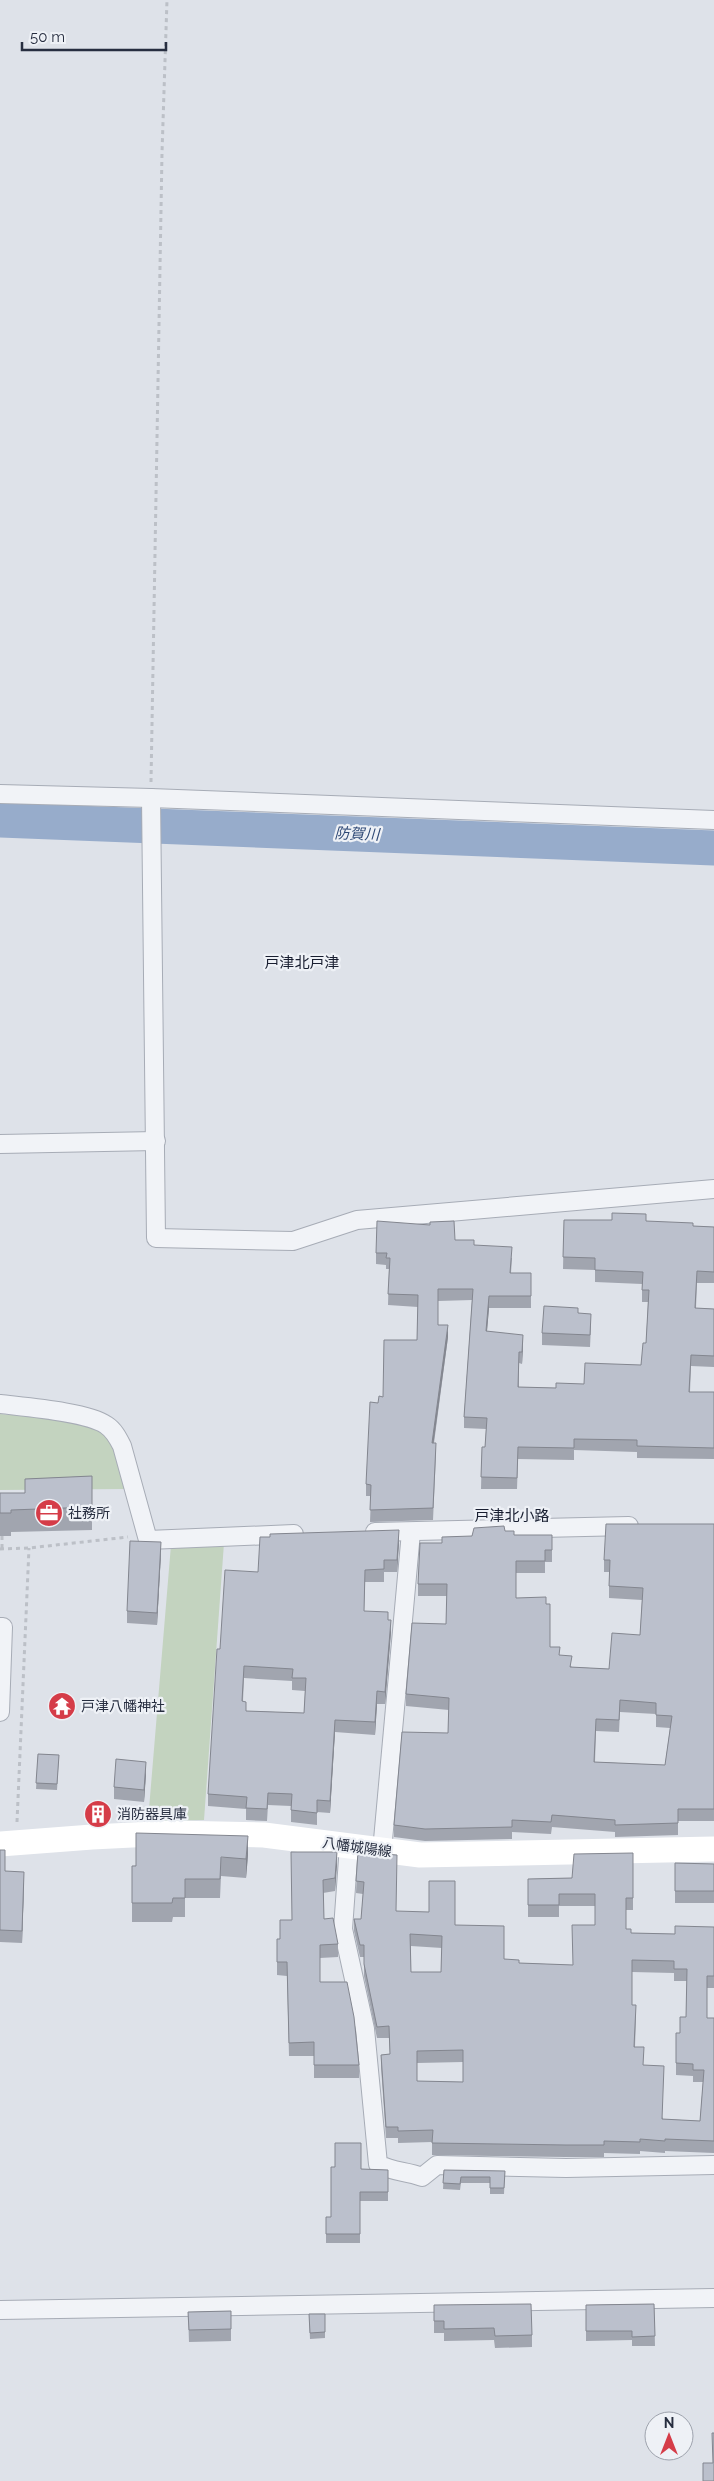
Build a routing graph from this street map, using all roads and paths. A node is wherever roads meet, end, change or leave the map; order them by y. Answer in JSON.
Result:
{"nodes":[{"id":1,"x":168,"y":0,"type":"edge"},
{"id":2,"x":0,"y":794,"type":"edge"},
{"id":3,"x":151,"y":798,"type":"junction"},
{"id":4,"x":714,"y":820,"type":"edge"},
{"id":5,"x":156,"y":1140,"type":"junction"},
{"id":6,"x":0,"y":1144,"type":"edge"},
{"id":7,"x":714,"y":1189,"type":"edge"},
{"id":8,"x":0,"y":1404,"type":"edge"},
{"id":9,"x":645,"y":1525,"type":"edge"},
{"id":10,"x":354,"y":1532,"type":"edge"},
{"id":11,"x":411,"y":1532,"type":"junction"},
{"id":12,"x":315,"y":1534,"type":"edge"},
{"id":13,"x":146,"y":1535,"type":"junction"},
{"id":14,"x":2,"y":1536,"type":"dead end"},
{"id":15,"x":29,"y":1548,"type":"junction"},
{"id":16,"x":1,"y":1549,"type":"edge"},
{"id":17,"x":0,"y":1627,"type":"edge"},
{"id":18,"x":0,"y":1712,"type":"edge"},
{"id":19,"x":8,"y":1844,"type":"edge"},
{"id":20,"x":349,"y":1846,"type":"junction"},
{"id":21,"x":714,"y":1850,"type":"edge"},
{"id":22,"x":382,"y":1851,"type":"junction"},
{"id":23,"x":714,"y":2165,"type":"edge"},
{"id":24,"x":714,"y":2298,"type":"edge"},
{"id":25,"x":0,"y":2310,"type":"edge"}],
"edges":[{"from":1,"to":3,"type":"path"},
{"from":2,"to":3,"type":"street"},
{"from":3,"to":4,"type":"street"},
{"from":3,"to":5,"type":"street"},
{"from":5,"to":6,"type":"street"},
{"from":5,"to":7,"type":"street"},
{"from":8,"to":13,"type":"street"},
{"from":9,"to":11,"type":"street"},
{"from":10,"to":11,"type":"street"},
{"from":11,"to":22,"type":"street"},
{"from":12,"to":13,"type":"street"},
{"from":13,"to":15,"type":"path"},
{"from":14,"to":16,"type":"path"},
{"from":15,"to":16,"type":"path"},
{"from":15,"to":19,"type":"path"},
{"from":17,"to":18,"type":"street"},
{"from":19,"to":20,"type":"main road","name":"八幡城陽線"},
{"from":20,"to":22,"type":"main road","name":"八幡城陽線"},
{"from":20,"to":23,"type":"street"},
{"from":21,"to":22,"type":"main road","name":"八幡城陽線"},
{"from":24,"to":25,"type":"street"}]}
